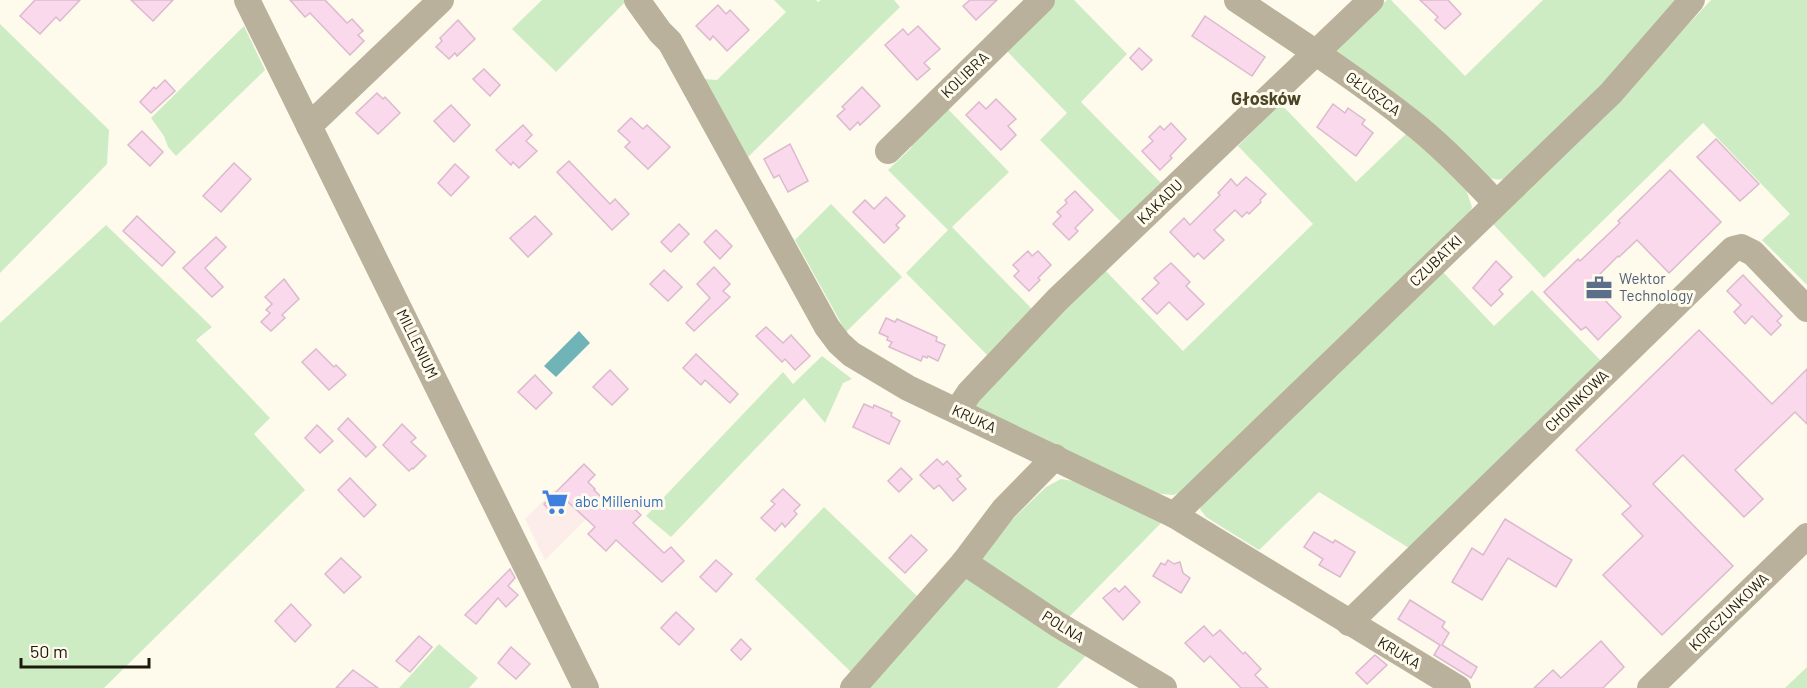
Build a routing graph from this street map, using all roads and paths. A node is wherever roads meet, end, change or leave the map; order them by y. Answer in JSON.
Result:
{"nodes":[{"id":1,"x":247,"y":0,"type":"edge"},
{"id":2,"x":441,"y":0,"type":"edge"},
{"id":3,"x":637,"y":0,"type":"edge"},
{"id":4,"x":1042,"y":0,"type":"edge"},
{"id":5,"x":1237,"y":0,"type":"edge"},
{"id":6,"x":1371,"y":0,"type":"edge"},
{"id":7,"x":1692,"y":0,"type":"edge"},
{"id":8,"x":1316,"y":53,"type":"junction"},
{"id":9,"x":309,"y":126,"type":"junction"},
{"id":10,"x":888,"y":151,"type":"dead end"},
{"id":11,"x":1496,"y":203,"type":"junction"},
{"id":12,"x":1807,"y":309,"type":"edge"},
{"id":13,"x":957,"y":411,"type":"junction"},
{"id":14,"x":1055,"y":457,"type":"junction"},
{"id":15,"x":1174,"y":515,"type":"junction"},
{"id":16,"x":1807,"y":536,"type":"edge"},
{"id":17,"x":964,"y":562,"type":"junction"},
{"id":18,"x":1349,"y":622,"type":"junction"},
{"id":19,"x":586,"y":688,"type":"edge"},
{"id":20,"x":853,"y":688,"type":"edge"},
{"id":21,"x":1164,"y":688,"type":"edge"},
{"id":22,"x":1458,"y":688,"type":"edge"},
{"id":23,"x":1650,"y":688,"type":"edge"}],
"edges":[{"from":1,"to":9,"type":"street","name":"MILLENIUM"},
{"from":2,"to":9,"type":"street"},
{"from":3,"to":13,"type":"street","name":"KRUKA"},
{"from":4,"to":10,"type":"street","name":"KOLIBRA"},
{"from":5,"to":8,"type":"street","name":"GŁUSZCA"},
{"from":6,"to":8,"type":"street","name":"KAKADU"},
{"from":7,"to":11,"type":"street","name":"CZUBATKI"},
{"from":8,"to":11,"type":"street","name":"GŁUSZCA"},
{"from":8,"to":13,"type":"street","name":"KAKADU"},
{"from":9,"to":19,"type":"street","name":"MILLENIUM"},
{"from":11,"to":15,"type":"street","name":"CZUBATKI"},
{"from":12,"to":18,"type":"street","name":"CHOINKOWA"},
{"from":13,"to":14,"type":"street","name":"KRUKA"},
{"from":14,"to":15,"type":"street","name":"KRUKA"},
{"from":14,"to":17,"type":"street"},
{"from":15,"to":18,"type":"street","name":"KRUKA"},
{"from":16,"to":23,"type":"street","name":"KORCZUNKOWA"},
{"from":17,"to":20,"type":"street"},
{"from":17,"to":21,"type":"street","name":"POLNA"},
{"from":18,"to":22,"type":"street","name":"KRUKA"}]}
